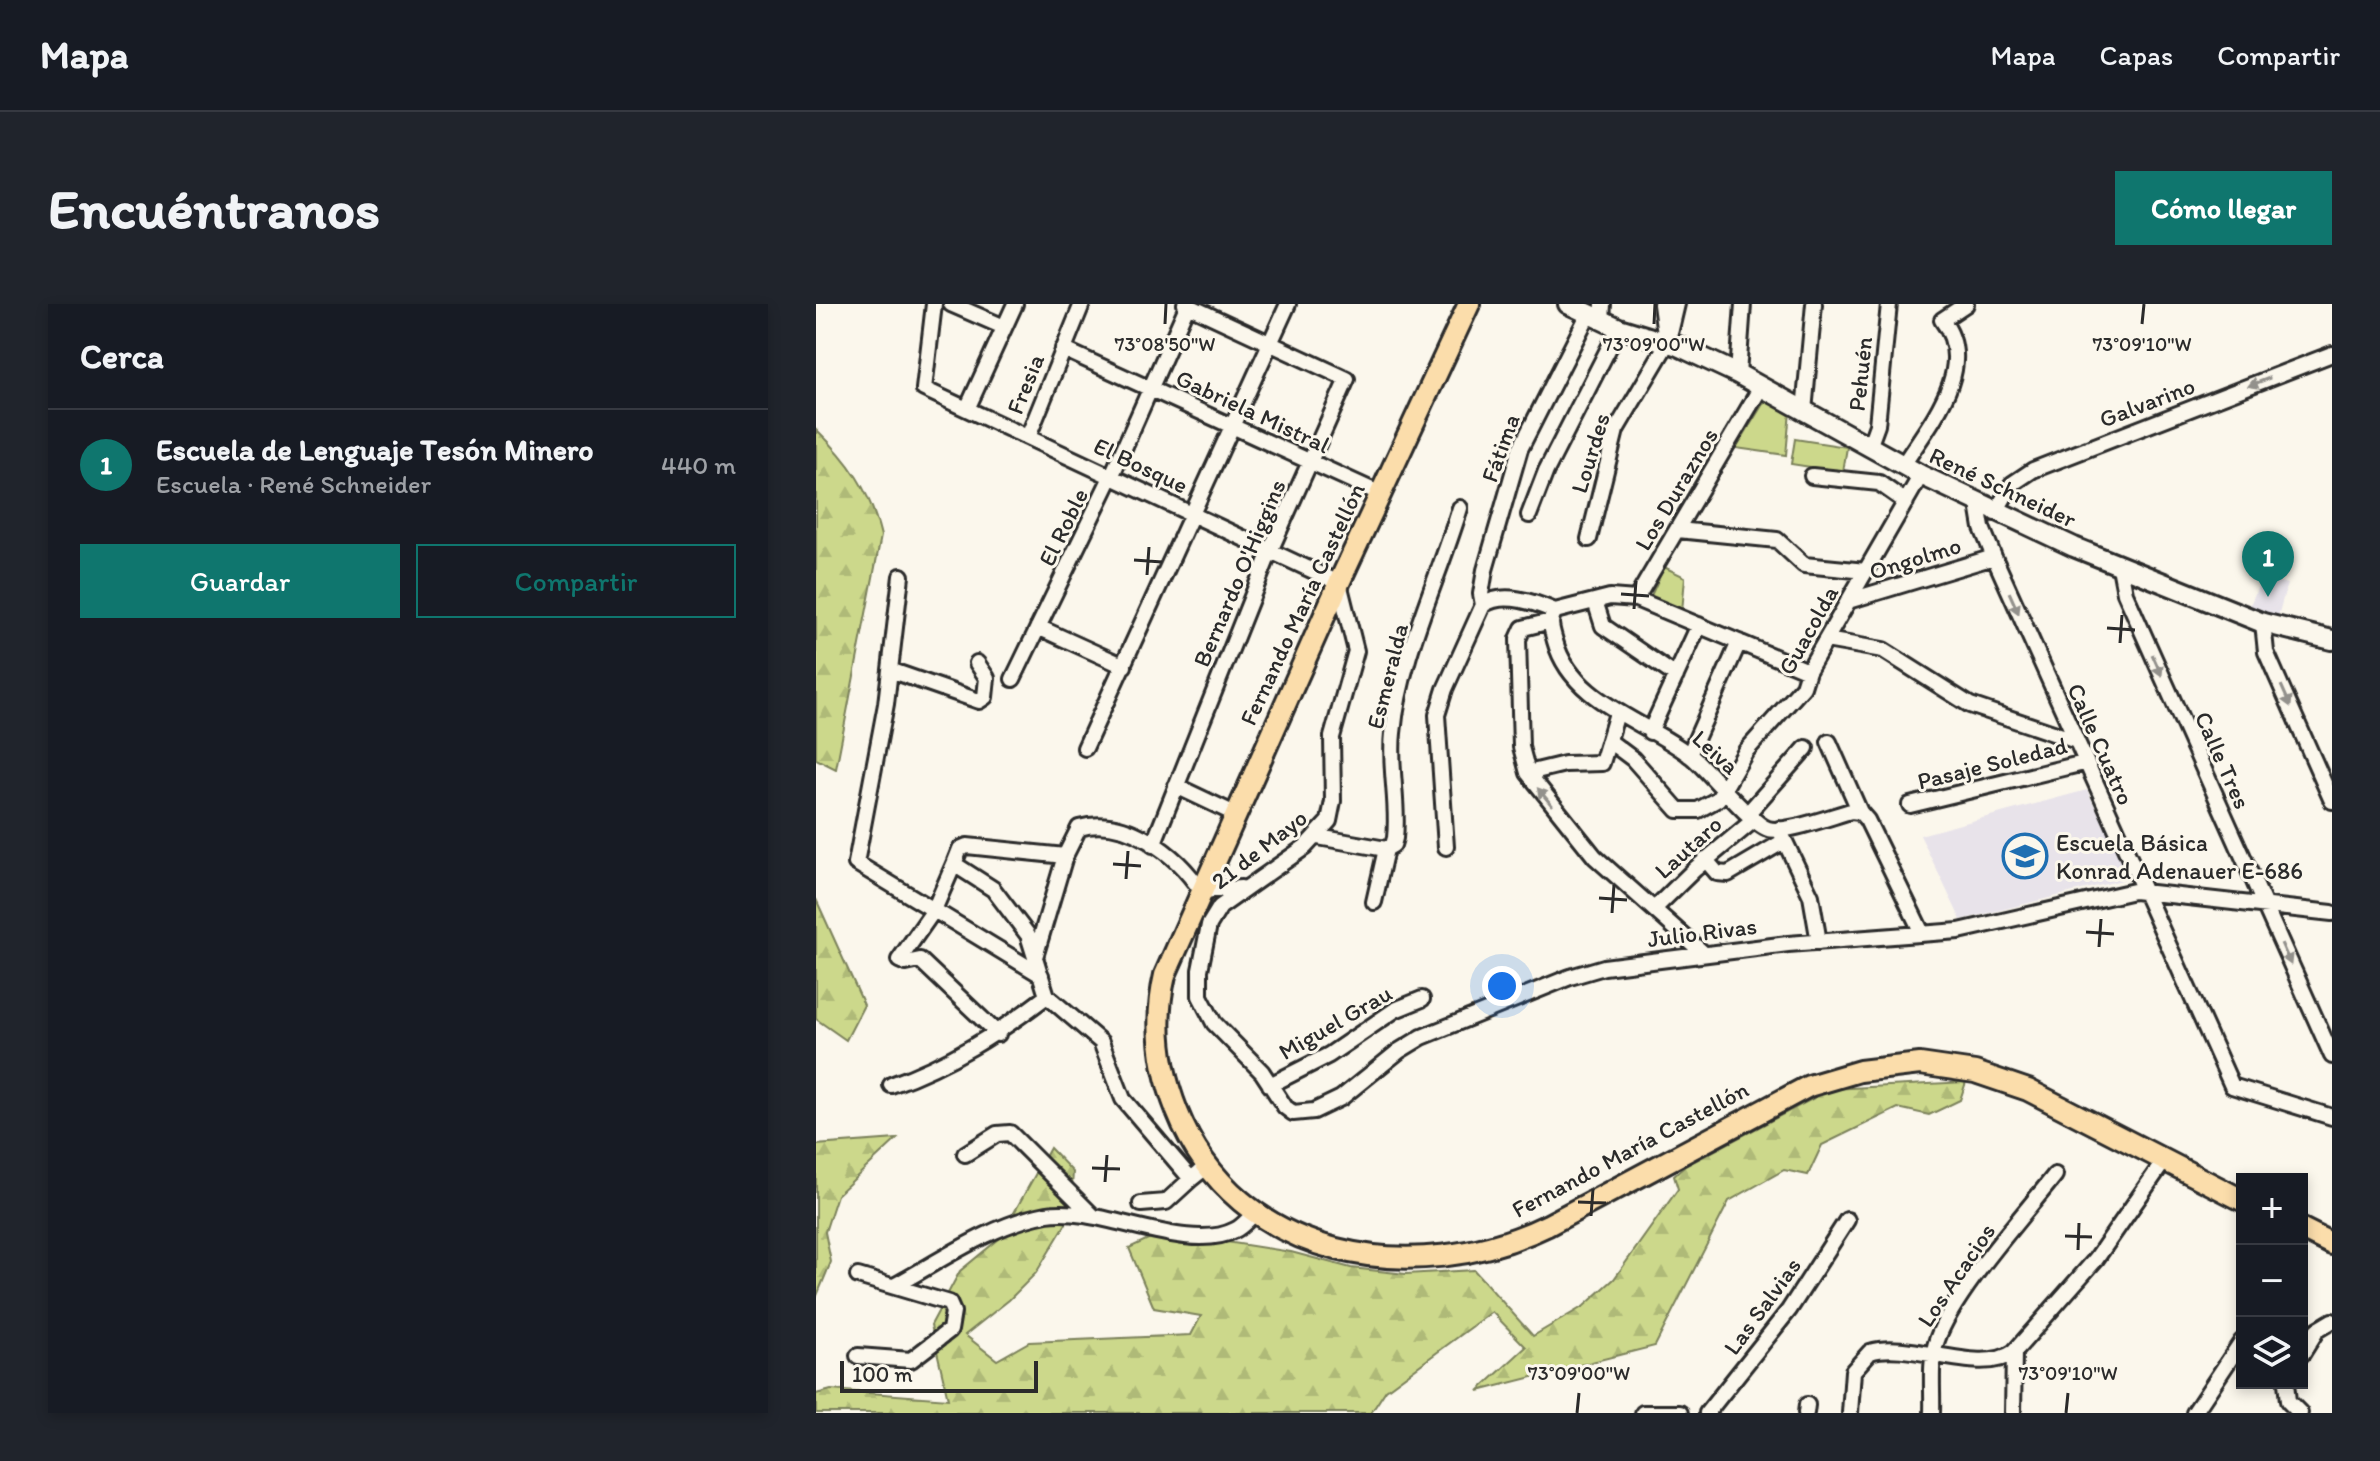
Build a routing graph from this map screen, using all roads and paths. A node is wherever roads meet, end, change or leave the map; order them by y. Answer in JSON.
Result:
{"nodes":[{"id":1,"x":934,"y":304,"type":"edge"},
{"id":2,"x":951,"y":304,"type":"edge"},
{"id":3,"x":1015,"y":304,"type":"edge"},
{"id":4,"x":1082,"y":304,"type":"edge"},
{"id":5,"x":1187,"y":304,"type":"edge"},
{"id":6,"x":1288,"y":304,"type":"edge"},
{"id":7,"x":1469,"y":304,"type":"edge"},
{"id":8,"x":1568,"y":304,"type":"edge"},
{"id":9,"x":1663,"y":304,"type":"edge"},
{"id":10,"x":1677,"y":304,"type":"edge"},
{"id":11,"x":1743,"y":304,"type":"edge"},
{"id":12,"x":1814,"y":304,"type":"edge"},
{"id":13,"x":1889,"y":304,"type":"edge"},
{"id":14,"x":1966,"y":304,"type":"edge"},
{"id":15,"x":1603,"y":317,"type":"edge"},
{"id":16,"x":1004,"y":327,"type":"junction"},
{"id":17,"x":1668,"y":342,"type":"junction"},
{"id":18,"x":1270,"y":344,"type":"junction"},
{"id":19,"x":1063,"y":349,"type":"junction"},
{"id":20,"x":2332,"y":354,"type":"edge"},
{"id":21,"x":1738,"y":374,"type":"junction"},
{"id":22,"x":1761,"y":387,"type":"junction"},
{"id":23,"x":1152,"y":389,"type":"junction"},
{"id":24,"x":967,"y":409,"type":"junction"},
{"id":25,"x":1804,"y":411,"type":"junction"},
{"id":26,"x":1233,"y":427,"type":"junction"},
{"id":27,"x":1028,"y":437,"type":"junction"},
{"id":28,"x":1869,"y":447,"type":"junction"},
{"id":29,"x":1310,"y":462,"type":"junction"},
{"id":30,"x":1903,"y":465,"type":"junction"},
{"id":31,"x":1112,"y":475,"type":"junction"},
{"id":32,"x":1921,"y":475,"type":"junction"},
{"id":33,"x":1812,"y":476,"type":"dead end"},
{"id":34,"x":1381,"y":494,"type":"junction"},
{"id":35,"x":1906,"y":502,"type":"junction"},
{"id":36,"x":1460,"y":508,"type":"dead end"},
{"id":37,"x":1987,"y":508,"type":"junction"},
{"id":38,"x":1195,"y":514,"type":"junction"},
{"id":39,"x":1529,"y":515,"type":"dead end"},
{"id":40,"x":1678,"y":530,"type":"junction"},
{"id":41,"x":1589,"y":539,"type":"dead end"},
{"id":42,"x":1271,"y":549,"type":"junction"},
{"id":43,"x":1994,"y":557,"type":"junction"},
{"id":44,"x":2120,"y":567,"type":"junction"},
{"id":45,"x":1866,"y":571,"type":"junction"},
{"id":46,"x":901,"y":576,"type":"dead end"},
{"id":47,"x":1339,"y":583,"type":"junction"},
{"id":48,"x":1636,"y":599,"type":"junction"},
{"id":49,"x":1595,"y":601,"type":"junction"},
{"id":50,"x":1848,"y":601,"type":"junction"},
{"id":51,"x":1483,"y":605,"type":"junction"},
{"id":52,"x":1553,"y":616,"type":"junction"},
{"id":53,"x":2263,"y":623,"type":"junction"},
{"id":54,"x":1699,"y":625,"type":"junction"},
{"id":55,"x":1038,"y":627,"type":"junction"},
{"id":56,"x":1826,"y":640,"type":"junction"},
{"id":57,"x":2332,"y":640,"type":"edge"},
{"id":58,"x":1739,"y":642,"type":"junction"},
{"id":59,"x":977,"y":663,"type":"dead end"},
{"id":60,"x":1124,"y":666,"type":"junction"},
{"id":61,"x":890,"y":670,"type":"junction"},
{"id":62,"x":1808,"y":671,"type":"junction"},
{"id":63,"x":1676,"y":676,"type":"junction"},
{"id":64,"x":1013,"y":679,"type":"dead end"},
{"id":65,"x":1617,"y":713,"type":"junction"},
{"id":66,"x":1650,"y":732,"type":"junction"},
{"id":67,"x":2074,"y":740,"type":"junction"},
{"id":68,"x":1609,"y":741,"type":"junction"},
{"id":69,"x":1829,"y":742,"type":"dead end"},
{"id":70,"x":1085,"y":748,"type":"dead end"},
{"id":71,"x":1806,"y":748,"type":"dead end"},
{"id":72,"x":1689,"y":755,"type":"junction"},
{"id":73,"x":2084,"y":763,"type":"junction"},
{"id":74,"x":1528,"y":773,"type":"junction"},
{"id":75,"x":1176,"y":786,"type":"junction"},
{"id":76,"x":1725,"y":789,"type":"junction"},
{"id":77,"x":2332,"y":801,"type":"edge"},
{"id":78,"x":1910,"y":805,"type":"dead end"},
{"id":79,"x":1860,"y":812,"type":"junction"},
{"id":80,"x":1235,"y":814,"type":"junction"},
{"id":81,"x":1751,"y":816,"type":"junction"},
{"id":82,"x":1781,"y":835,"type":"junction"},
{"id":83,"x":1318,"y":837,"type":"junction"},
{"id":84,"x":1153,"y":845,"type":"junction"},
{"id":85,"x":1446,"y":847,"type":"dead end"},
{"id":86,"x":1386,"y":849,"type":"junction"},
{"id":87,"x":1065,"y":856,"type":"junction"},
{"id":88,"x":1705,"y":859,"type":"junction"},
{"id":89,"x":954,"y":864,"type":"junction"},
{"id":90,"x":1248,"y":887,"type":"junction"},
{"id":91,"x":2143,"y":890,"type":"junction"},
{"id":92,"x":1201,"y":891,"type":"junction"},
{"id":93,"x":1374,"y":902,"type":"dead end"},
{"id":94,"x":2263,"y":904,"type":"junction"},
{"id":95,"x":1654,"y":909,"type":"junction"},
{"id":96,"x":934,"y":910,"type":"junction"},
{"id":97,"x":2332,"y":913,"type":"edge"},
{"id":98,"x":1922,"y":933,"type":"junction"},
{"id":99,"x":1819,"y":942,"type":"junction"},
{"id":100,"x":1703,"y":953,"type":"junction"},
{"id":101,"x":1035,"y":958,"type":"junction"},
{"id":102,"x":1041,"y":975,"type":"junction"},
{"id":103,"x":1047,"y":996,"type":"junction"},
{"id":104,"x":1422,"y":999,"type":"dead end"},
{"id":105,"x":998,"y":1034,"type":"junction"},
{"id":106,"x":2332,"y":1056,"type":"edge"},
{"id":107,"x":891,"y":1085,"type":"dead end"},
{"id":108,"x":1270,"y":1085,"type":"junction"},
{"id":109,"x":1299,"y":1114,"type":"joint"},
{"id":110,"x":2332,"y":1117,"type":"edge"},
{"id":111,"x":965,"y":1154,"type":"dead end"},
{"id":112,"x":2164,"y":1161,"type":"junction"},
{"id":113,"x":1198,"y":1173,"type":"junction"},
{"id":114,"x":2055,"y":1175,"type":"dead end"},
{"id":115,"x":2236,"y":1197,"type":"edge"},
{"id":116,"x":1141,"y":1204,"type":"dead end"},
{"id":117,"x":1254,"y":1214,"type":"junction"},
{"id":118,"x":1092,"y":1215,"type":"junction"},
{"id":119,"x":1847,"y":1220,"type":"dead end"},
{"id":120,"x":2308,"y":1235,"type":"edge"},
{"id":121,"x":2332,"y":1244,"type":"edge"},
{"id":122,"x":858,"y":1276,"type":"dead end"},
{"id":123,"x":896,"y":1285,"type":"junction"},
{"id":124,"x":2332,"y":1321,"type":"edge"},
{"id":125,"x":2308,"y":1344,"type":"edge"},
{"id":126,"x":2236,"y":1351,"type":"edge"},
{"id":127,"x":2014,"y":1352,"type":"junction"},
{"id":128,"x":1934,"y":1354,"type":"junction"},
{"id":129,"x":858,"y":1356,"type":"dead end"},
{"id":130,"x":2286,"y":1389,"type":"edge"},
{"id":131,"x":2202,"y":1406,"type":"edge"},
{"id":132,"x":1643,"y":1413,"type":"edge"},
{"id":133,"x":1680,"y":1413,"type":"edge"},
{"id":134,"x":1707,"y":1413,"type":"edge"},
{"id":135,"x":1850,"y":1413,"type":"edge"},
{"id":136,"x":1932,"y":1413,"type":"edge"},
{"id":137,"x":2013,"y":1413,"type":"edge"},
{"id":138,"x":2194,"y":1413,"type":"edge"},
{"id":139,"x":2299,"y":1413,"type":"edge"}],
"edges":[{"from":1,"to":24,"type":"street","name":"El Bosque"},
{"from":2,"to":16,"type":"street"},
{"from":3,"to":16,"type":"street"},
{"from":4,"to":19,"type":"street","name":"Fresia"},
{"from":5,"to":18,"type":"street"},
{"from":5,"to":23,"type":"street","name":"El Roble"},
{"from":6,"to":18,"type":"street"},
{"from":7,"to":34,"type":"main road","name":"Fernando María Castellón"},
{"from":8,"to":15,"type":"main road","name":"René Schneider"},
{"from":9,"to":17,"type":"main road"},
{"from":10,"to":17,"type":"street","name":"Lourdes"},
{"from":11,"to":21,"type":"street"},
{"from":12,"to":25,"type":"street"},
{"from":13,"to":28,"type":"street","name":"Pehuén"},
{"from":14,"to":30,"type":"street"},
{"from":15,"to":17,"type":"main road","name":"René Schneider"},
{"from":15,"to":39,"type":"street"},
{"from":15,"to":51,"type":"street","name":"Fátima"},
{"from":16,"to":24,"type":"street"},
{"from":17,"to":21,"type":"main road","name":"René Schneider"},
{"from":17,"to":41,"type":"street","name":"Lourdes"},
{"from":18,"to":26,"type":"street"},
{"from":18,"to":29,"type":"street","name":"Bernardo O'Higgins"},
{"from":19,"to":23,"type":"street","name":"Gabriela Mistral"},
{"from":19,"to":27,"type":"street","name":"Fresia"},
{"from":20,"to":37,"type":"street","name":"Galvarino","one_way":true},
{"from":21,"to":22,"type":"main road","name":"René Schneider"},
{"from":22,"to":25,"type":"main road","name":"René Schneider"},
{"from":22,"to":40,"type":"street","name":"Los Duraznos"},
{"from":23,"to":26,"type":"street","name":"Gabriela Mistral"},
{"from":23,"to":31,"type":"street","name":"El Roble"},
{"from":24,"to":27,"type":"street","name":"El Bosque"},
{"from":25,"to":28,"type":"main road","name":"René Schneider"},
{"from":26,"to":29,"type":"street","name":"Gabriela Mistral"},
{"from":26,"to":38,"type":"street"},
{"from":27,"to":31,"type":"street","name":"El Bosque"},
{"from":28,"to":30,"type":"main road","name":"René Schneider"},
{"from":29,"to":34,"type":"street","name":"Gabriela Mistral"},
{"from":29,"to":42,"type":"street","name":"Bernardo O'Higgins"},
{"from":30,"to":32,"type":"main road","name":"René Schneider"},
{"from":31,"to":38,"type":"street","name":"El Bosque"},
{"from":31,"to":55,"type":"street","name":"El Roble"},
{"from":32,"to":35,"type":"street","name":"Guacolda"},
{"from":32,"to":37,"type":"main road","name":"René Schneider"},
{"from":33,"to":35,"type":"street"},
{"from":34,"to":47,"type":"main road","name":"Fernando María Castellón"},
{"from":35,"to":45,"type":"street","name":"Guacolda"},
{"from":36,"to":86,"type":"street","name":"Esmeralda"},
{"from":37,"to":43,"type":"street","name":"Calle Cuatro"},
{"from":37,"to":44,"type":"main road","name":"René Schneider"},
{"from":38,"to":42,"type":"street","name":"El Bosque"},
{"from":38,"to":60,"type":"street"},
{"from":40,"to":45,"type":"street"},
{"from":40,"to":48,"type":"street","name":"Los Duraznos"},
{"from":42,"to":47,"type":"street","name":"El Bosque"},
{"from":42,"to":75,"type":"street","name":"Bernardo O'Higgins"},
{"from":43,"to":50,"type":"street","name":"Ongolmo"},
{"from":43,"to":67,"type":"street","name":"Calle Cuatro","one_way":true},
{"from":44,"to":53,"type":"main road","name":"René Schneider"},
{"from":44,"to":94,"type":"street","name":"Calle Tres","one_way":true},
{"from":45,"to":50,"type":"street","name":"Guacolda"},
{"from":46,"to":61,"type":"street"},
{"from":47,"to":80,"type":"main road","name":"Fernando María Castellón"},
{"from":47,"to":83,"type":"street","name":"21 de Mayo"},
{"from":48,"to":49,"type":"street"},
{"from":48,"to":54,"type":"street"},
{"from":49,"to":52,"type":"street"},
{"from":49,"to":63,"type":"street"},
{"from":50,"to":56,"type":"street","name":"Guacolda"},
{"from":51,"to":52,"type":"street"},
{"from":51,"to":85,"type":"street"},
{"from":52,"to":65,"type":"street","name":"Leiva"},
{"from":52,"to":74,"type":"street"},
{"from":53,"to":57,"type":"main road","name":"René Schneider"},
{"from":53,"to":77,"type":"street","one_way":true},
{"from":54,"to":58,"type":"street"},
{"from":54,"to":63,"type":"street"},
{"from":55,"to":60,"type":"street"},
{"from":55,"to":64,"type":"street","name":"El Roble"},
{"from":56,"to":62,"type":"street","name":"Guacolda"},
{"from":56,"to":67,"type":"street"},
{"from":58,"to":62,"type":"street"},
{"from":58,"to":72,"type":"street"},
{"from":59,"to":61,"type":"street"},
{"from":60,"to":70,"type":"street"},
{"from":61,"to":96,"type":"street"},
{"from":62,"to":76,"type":"street","name":"Guacolda"},
{"from":63,"to":66,"type":"street"},
{"from":65,"to":66,"type":"street","name":"Leiva"},
{"from":65,"to":68,"type":"street"},
{"from":66,"to":72,"type":"street","name":"Leiva"},
{"from":67,"to":73,"type":"street","name":"Calle Cuatro"},
{"from":68,"to":74,"type":"street"},
{"from":68,"to":76,"type":"street","name":"Guacolda"},
{"from":69,"to":79,"type":"street"},
{"from":71,"to":81,"type":"street","name":"Lautaro"},
{"from":72,"to":76,"type":"street","name":"Leiva"},
{"from":73,"to":78,"type":"street","name":"Pasaje Soledad"},
{"from":73,"to":91,"type":"street","name":"Calle Cuatro"},
{"from":95,"to":74,"type":"street","one_way":true},
{"from":75,"to":80,"type":"street"},
{"from":75,"to":84,"type":"street","name":"Bernardo O'Higgins"},
{"from":76,"to":81,"type":"street","name":"Leiva"},
{"from":79,"to":82,"type":"street"},
{"from":79,"to":98,"type":"street"},
{"from":80,"to":92,"type":"main road","name":"Fernando María Castellón"},
{"from":81,"to":82,"type":"street","name":"Leiva"},
{"from":81,"to":88,"type":"street","name":"Lautaro"},
{"from":82,"to":88,"type":"street"},
{"from":82,"to":99,"type":"street"},
{"from":83,"to":86,"type":"street"},
{"from":83,"to":90,"type":"street","name":"21 de Mayo"},
{"from":84,"to":87,"type":"street"},
{"from":84,"to":92,"type":"street"},
{"from":86,"to":93,"type":"street","name":"Esmeralda"},
{"from":87,"to":89,"type":"street"},
{"from":87,"to":101,"type":"street"},
{"from":88,"to":95,"type":"street","name":"Lautaro"},
{"from":89,"to":96,"type":"street"},
{"from":89,"to":101,"type":"street"},
{"from":90,"to":92,"type":"street"},
{"from":90,"to":108,"type":"street","name":"21 de Mayo"},
{"from":91,"to":94,"type":"street","name":"Julio Rivas"},
{"from":91,"to":98,"type":"street","name":"Julio Rivas"},
{"from":91,"to":110,"type":"street","name":"Calle Cuatro"},
{"from":92,"to":113,"type":"main road","name":"Fernando María Castellón"},
{"from":94,"to":97,"type":"street","name":"Julio Rivas"},
{"from":94,"to":106,"type":"street","name":"Calle Tres","one_way":true},
{"from":95,"to":100,"type":"street"},
{"from":96,"to":102,"type":"street"},
{"from":96,"to":105,"type":"street"},
{"from":98,"to":99,"type":"street","name":"Julio Rivas"},
{"from":99,"to":100,"type":"street","name":"Julio Rivas"},
{"from":100,"to":109,"type":"street","name":"Julio Rivas"},
{"from":101,"to":102,"type":"street"},
{"from":102,"to":103,"type":"street"},
{"from":103,"to":105,"type":"street"},
{"from":103,"to":113,"type":"street"},
{"from":104,"to":108,"type":"street","name":"Miguel Grau"},
{"from":105,"to":107,"type":"street"},
{"from":108,"to":109,"type":"street","name":"21 de Mayo"},
{"from":111,"to":118,"type":"street"},
{"from":112,"to":115,"type":"main road","name":"Fernando María Castellón"},
{"from":112,"to":117,"type":"main road","name":"Fernando María Castellón"},
{"from":112,"to":127,"type":"street"},
{"from":113,"to":116,"type":"street"},
{"from":113,"to":117,"type":"main road","name":"Fernando María Castellón"},
{"from":114,"to":128,"type":"street","name":"Los Acacios"},
{"from":117,"to":118,"type":"street"},
{"from":118,"to":123,"type":"street"},
{"from":119,"to":134,"type":"street","name":"Las Salvias"},
{"from":120,"to":121,"type":"main road"},
{"from":122,"to":123,"type":"street"},
{"from":123,"to":129,"type":"street"},
{"from":124,"to":125,"type":"street"},
{"from":126,"to":131,"type":"street"},
{"from":127,"to":128,"type":"street"},
{"from":127,"to":137,"type":"street"},
{"from":128,"to":135,"type":"street"},
{"from":128,"to":136,"type":"street","name":"Los Acacios"},
{"from":130,"to":139,"type":"street"},
{"from":131,"to":138,"type":"street"},
{"from":132,"to":133,"type":"street"}]}
